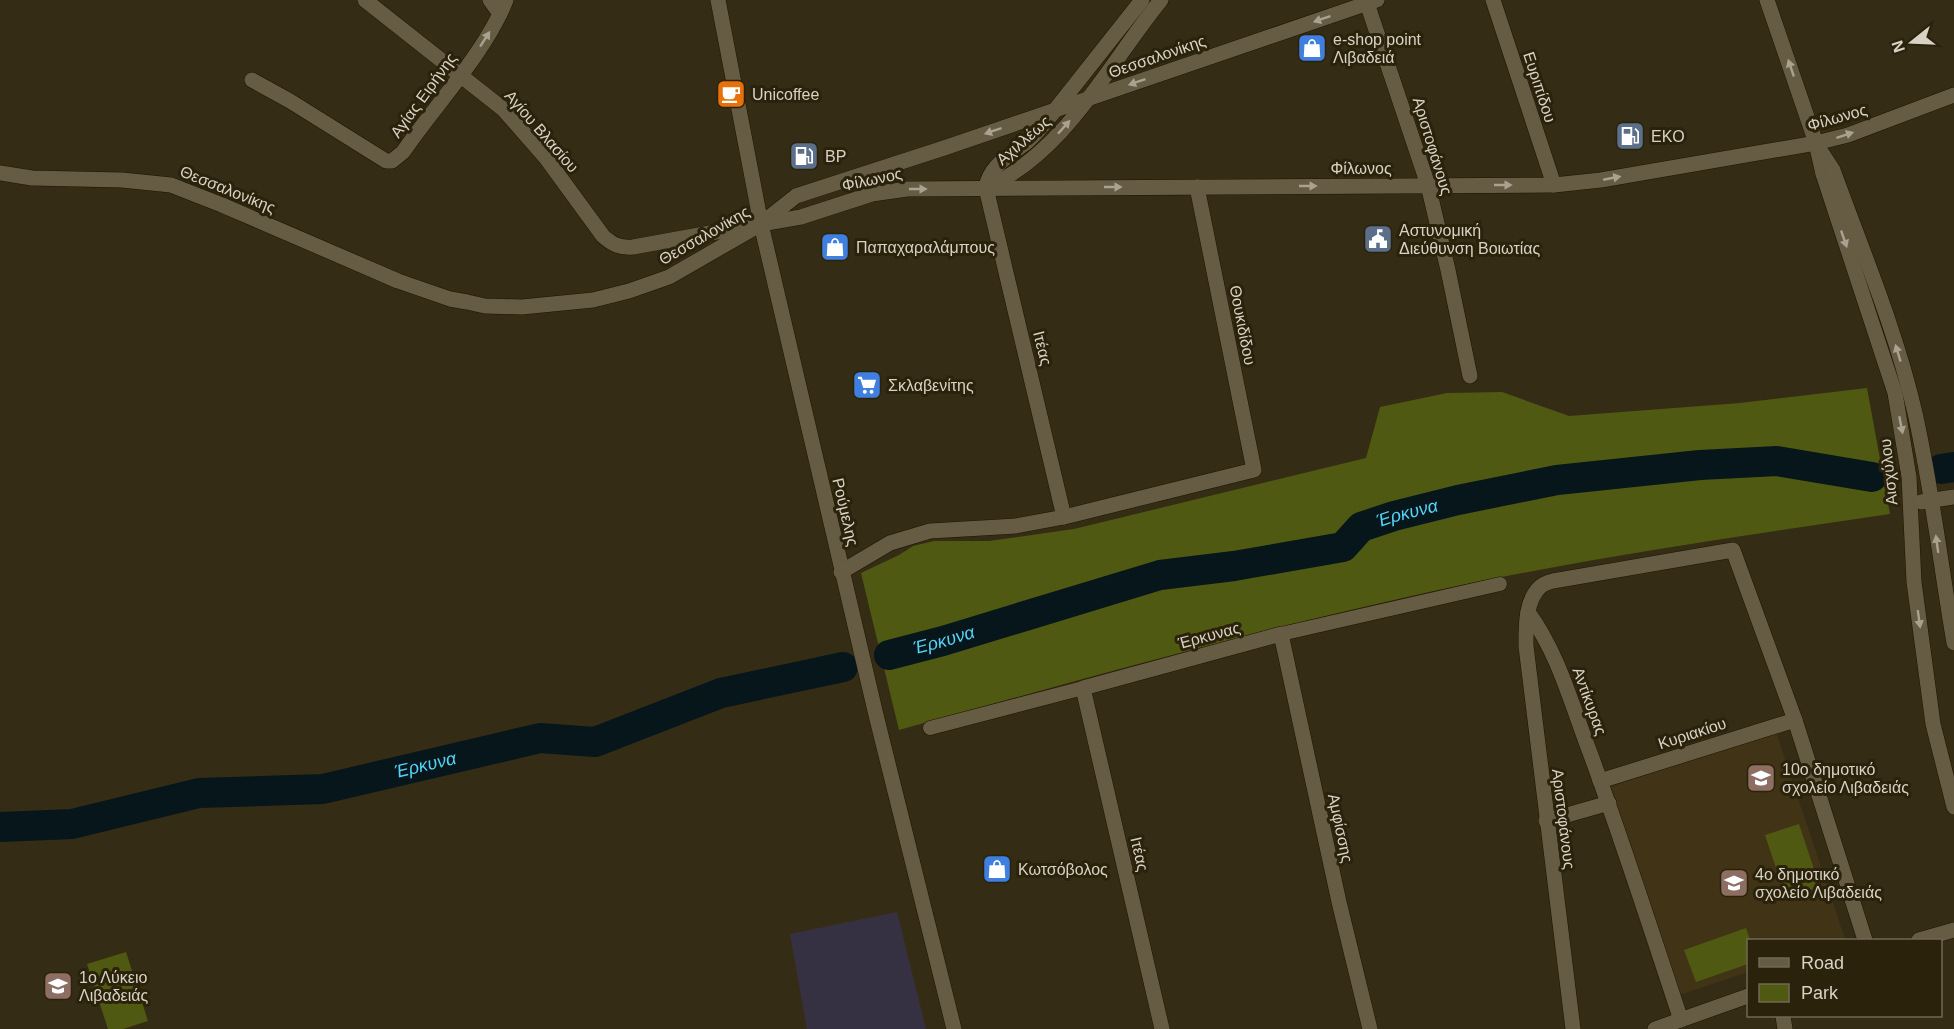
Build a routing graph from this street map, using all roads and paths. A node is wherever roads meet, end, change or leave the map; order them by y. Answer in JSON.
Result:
{"nodes":[{"id":1,"x":364,"y":0,"type":"edge"},
{"id":2,"x":489,"y":0,"type":"edge"},
{"id":3,"x":718,"y":0,"type":"edge"},
{"id":4,"x":1142,"y":0,"type":"edge"},
{"id":5,"x":1161,"y":0,"type":"edge"},
{"id":6,"x":1493,"y":0,"type":"edge"},
{"id":7,"x":1767,"y":0,"type":"edge"},
{"id":8,"x":1370,"y":1,"type":"edge"},
{"id":9,"x":503,"y":7,"type":"edge"},
{"id":10,"x":460,"y":74,"type":"junction"},
{"id":11,"x":252,"y":80,"type":"dead end"},
{"id":12,"x":1954,"y":95,"type":"edge"},
{"id":13,"x":1088,"y":99,"type":"junction"},
{"id":14,"x":1057,"y":109,"type":"junction"},
{"id":15,"x":1816,"y":143,"type":"junction"},
{"id":16,"x":0,"y":173,"type":"edge"},
{"id":17,"x":1554,"y":184,"type":"junction"},
{"id":18,"x":1428,"y":185,"type":"junction"},
{"id":19,"x":1197,"y":187,"type":"junction"},
{"id":20,"x":986,"y":188,"type":"junction"},
{"id":21,"x":760,"y":224,"type":"junction"},
{"id":22,"x":661,"y":242,"type":"joint"},
{"id":23,"x":1470,"y":376,"type":"dead end"},
{"id":24,"x":1954,"y":497,"type":"edge"},
{"id":25,"x":1930,"y":500,"type":"junction"},
{"id":26,"x":1910,"y":503,"type":"junction"},
{"id":27,"x":1064,"y":516,"type":"junction"},
{"id":28,"x":842,"y":572,"type":"junction"},
{"id":29,"x":1500,"y":585,"type":"dead end"},
{"id":30,"x":1528,"y":612,"type":"junction"},
{"id":31,"x":1281,"y":634,"type":"junction"},
{"id":32,"x":1954,"y":643,"type":"edge"},
{"id":33,"x":1083,"y":688,"type":"junction"},
{"id":34,"x":1795,"y":720,"type":"junction"},
{"id":35,"x":930,"y":728,"type":"dead end"},
{"id":36,"x":1600,"y":781,"type":"junction"},
{"id":37,"x":1609,"y":803,"type":"junction"},
{"id":38,"x":1954,"y":807,"type":"edge"},
{"id":39,"x":1546,"y":821,"type":"junction"},
{"id":40,"x":1954,"y":930,"type":"edge"},
{"id":41,"x":1865,"y":939,"type":"edge"},
{"id":42,"x":1922,"y":939,"type":"edge"},
{"id":43,"x":1747,"y":997,"type":"edge"},
{"id":44,"x":1681,"y":1020,"type":"junction"},
{"id":45,"x":954,"y":1029,"type":"edge"},
{"id":46,"x":1162,"y":1029,"type":"edge"},
{"id":47,"x":1370,"y":1029,"type":"edge"},
{"id":48,"x":1573,"y":1029,"type":"edge"},
{"id":49,"x":1655,"y":1029,"type":"edge"}],
"edges":[{"from":1,"to":10,"type":"street","name":"Αγίου Βλασίου"},
{"from":2,"to":9,"type":"street"},
{"from":3,"to":21,"type":"street","name":"Ρούμελης"},
{"from":4,"to":14,"type":"street","name":"Αχιλλέως"},
{"from":5,"to":13,"type":"street","name":"Αχιλλέως"},
{"from":6,"to":17,"type":"street","name":"Ευριπίδου"},
{"from":15,"to":7,"type":"street","name":"Αισχύλου","one_way":true},
{"from":8,"to":13,"type":"street","name":"Θεσσαλονίκης","one_way":true},
{"from":8,"to":18,"type":"street","name":"Αριστοφάνους"},
{"from":10,"to":9,"type":"street","name":"Αγίας Ειρήνης","one_way":true},
{"from":10,"to":11,"type":"street","name":"Αγίας Ειρήνης"},
{"from":10,"to":22,"type":"street","name":"Αγίου Βλασίου"},
{"from":15,"to":12,"type":"street","name":"Φίλωνος","one_way":true},
{"from":13,"to":14,"type":"street","name":"Θεσσαλονίκης"},
{"from":20,"to":13,"type":"street","name":"Αχιλλέως","one_way":true},
{"from":14,"to":20,"type":"street","name":"Αχιλλέως"},
{"from":14,"to":21,"type":"street","name":"Θεσσαλονίκης","one_way":true},
{"from":17,"to":15,"type":"street","name":"Φίλωνος","one_way":true},
{"from":25,"to":15,"type":"street","name":"Αισχύλου","one_way":true},
{"from":15,"to":26,"type":"street","name":"Αισχύλου","one_way":true},
{"from":16,"to":21,"type":"street","name":"Θεσσαλονίκης"},
{"from":18,"to":17,"type":"street","name":"Φίλωνος","one_way":true},
{"from":19,"to":18,"type":"street","name":"Φίλωνος","one_way":true},
{"from":18,"to":23,"type":"street","name":"Αριστοφάνους"},
{"from":20,"to":19,"type":"street","name":"Φίλωνος","one_way":true},
{"from":19,"to":27,"type":"street","name":"Θουκιδίδου"},
{"from":21,"to":20,"type":"street","name":"Φίλωνος","one_way":true},
{"from":20,"to":27,"type":"street","name":"Ιτέας"},
{"from":21,"to":22,"type":"street","name":"Φίλωνος"},
{"from":21,"to":28,"type":"street","name":"Ρούμελης"},
{"from":24,"to":25,"type":"street"},
{"from":25,"to":26,"type":"street"},
{"from":32,"to":25,"type":"street","name":"Αισχύλου","one_way":true},
{"from":26,"to":38,"type":"street","name":"Αισχύλου","one_way":true},
{"from":27,"to":28,"type":"street"},
{"from":28,"to":45,"type":"street","name":"Ρούμελης"},
{"from":29,"to":31,"type":"street","name":"Έρκυνας"},
{"from":30,"to":34,"type":"street"},
{"from":30,"to":36,"type":"street","name":"Αντίκυρας"},
{"from":30,"to":39,"type":"street","name":"Αριστοφάνους"},
{"from":31,"to":33,"type":"street","name":"Έρκυνας"},
{"from":31,"to":47,"type":"street","name":"Αμφίσσης"},
{"from":33,"to":35,"type":"street","name":"Έρκυνας"},
{"from":33,"to":46,"type":"street","name":"Ιτέας"},
{"from":34,"to":36,"type":"street","name":"Κυριακίου"},
{"from":34,"to":41,"type":"street"},
{"from":36,"to":37,"type":"street","name":"Αντίκυρας"},
{"from":37,"to":39,"type":"street"},
{"from":37,"to":44,"type":"street","name":"Αντίκυρας"},
{"from":39,"to":48,"type":"street","name":"Αριστοφάνους"},
{"from":40,"to":42,"type":"street"},
{"from":43,"to":44,"type":"street"},
{"from":44,"to":49,"type":"street"}]}
